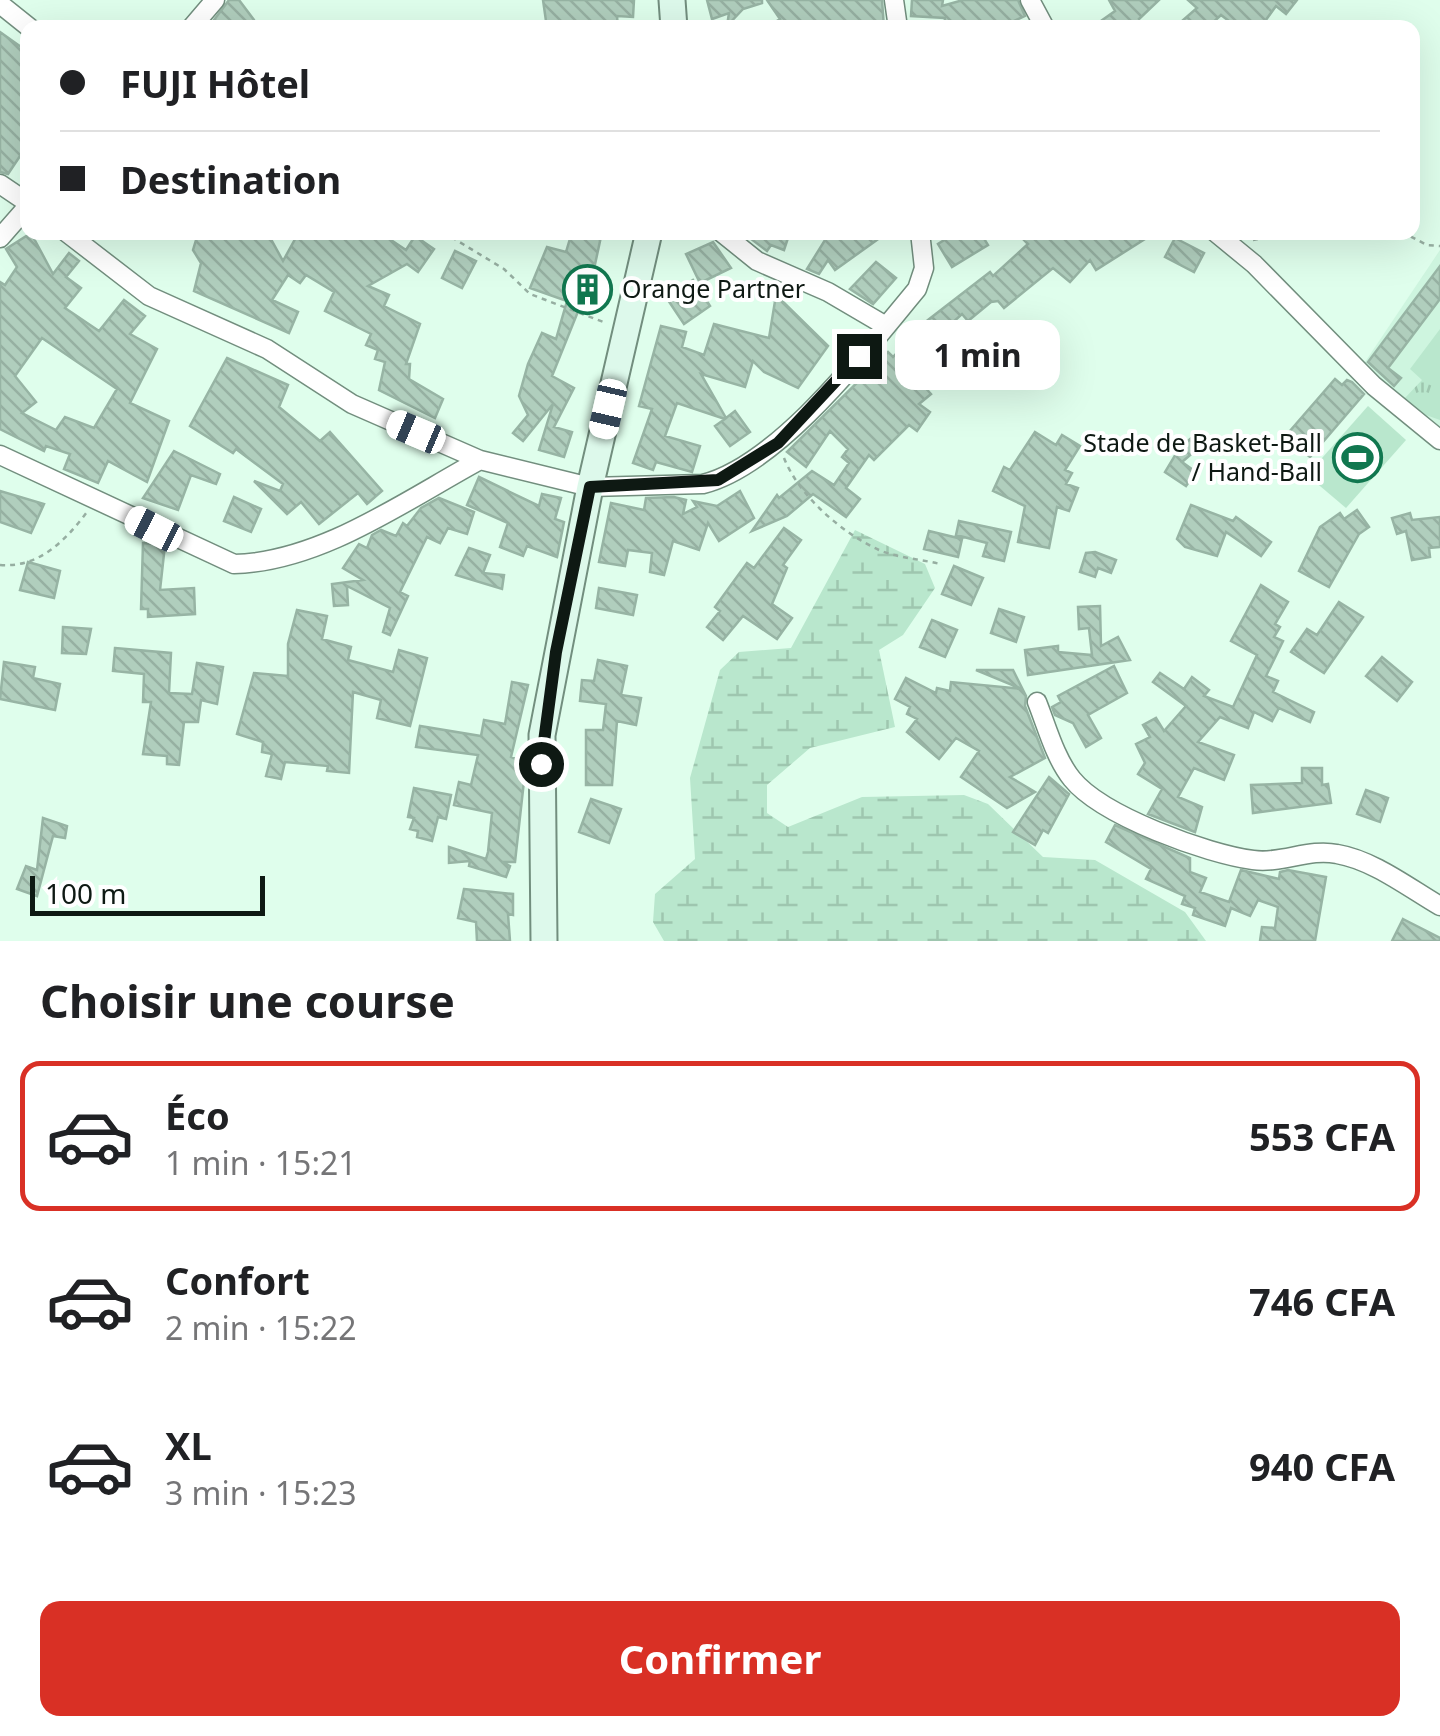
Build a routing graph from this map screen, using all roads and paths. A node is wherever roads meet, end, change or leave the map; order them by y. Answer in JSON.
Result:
{"nodes":[{"id":1,"x":215,"y":0,"type":"edge"},
{"id":2,"x":0,"y":4,"type":"edge"},
{"id":3,"x":20,"y":20,"type":"edge"},
{"id":4,"x":197,"y":20,"type":"edge"},
{"id":5,"x":20,"y":214,"type":"edge"},
{"id":6,"x":0,"y":238,"type":"edge"},
{"id":7,"x":76,"y":240,"type":"edge"},
{"id":8,"x":457,"y":240,"type":"edge"},
{"id":9,"x":647,"y":240,"type":"edge"},
{"id":10,"x":731,"y":240,"type":"edge"},
{"id":11,"x":920,"y":240,"type":"edge"},
{"id":12,"x":1226,"y":240,"type":"edge"},
{"id":13,"x":1251,"y":240,"type":"edge"},
{"id":14,"x":1232,"y":244,"type":"junction"},
{"id":15,"x":886,"y":326,"type":"junction"},
{"id":16,"x":626,"y":331,"type":"junction"},
{"id":17,"x":1440,"y":440,"type":"edge"},
{"id":18,"x":778,"y":443,"type":"junction"},
{"id":19,"x":0,"y":455,"type":"edge"},
{"id":20,"x":480,"y":460,"type":"junction"},
{"id":21,"x":590,"y":487,"type":"junction"},
{"id":22,"x":96,"y":498,"type":"junction"},
{"id":23,"x":940,"y":564,"type":"dead end"},
{"id":24,"x":0,"y":565,"type":"edge"},
{"id":25,"x":1037,"y":702,"type":"dead end"},
{"id":26,"x":1440,"y":906,"type":"edge"},
{"id":27,"x":544,"y":941,"type":"edge"}],
"edges":[{"from":1,"to":4,"type":"street"},
{"from":2,"to":3,"type":"street"},
{"from":5,"to":6,"type":"street"},
{"from":7,"to":20,"type":"street"},
{"from":8,"to":16,"type":"path"},
{"from":9,"to":16,"type":"main road"},
{"from":10,"to":15,"type":"street"},
{"from":11,"to":15,"type":"street"},
{"from":12,"to":14,"type":"street"},
{"from":13,"to":14,"type":"path"},
{"from":14,"to":17,"type":"street"},
{"from":15,"to":18,"type":"street"},
{"from":16,"to":21,"type":"main road"},
{"from":18,"to":21,"type":"street"},
{"from":18,"to":23,"type":"path"},
{"from":19,"to":22,"type":"street"},
{"from":20,"to":21,"type":"street"},
{"from":20,"to":22,"type":"street"},
{"from":21,"to":27,"type":"main road"},
{"from":22,"to":24,"type":"path"},
{"from":25,"to":26,"type":"street"}]}
